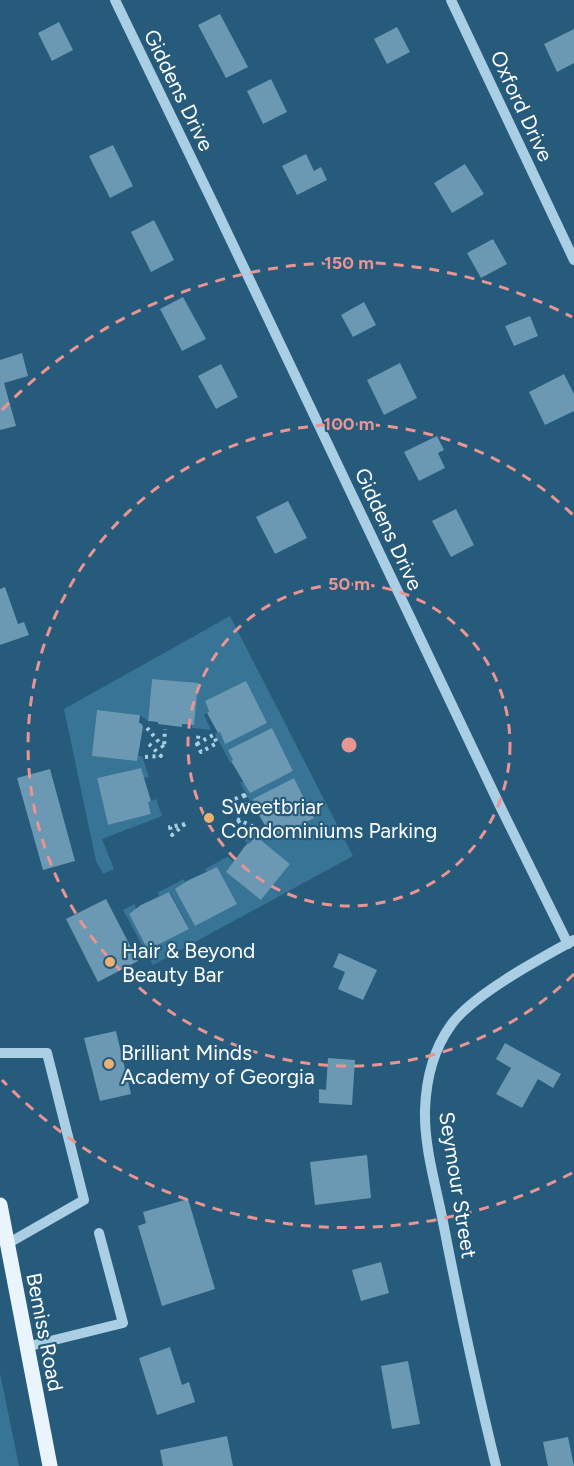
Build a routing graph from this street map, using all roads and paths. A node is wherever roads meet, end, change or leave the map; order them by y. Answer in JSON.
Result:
{"nodes":[{"id":1,"x":115,"y":0,"type":"edge"},
{"id":2,"x":451,"y":0,"type":"edge"},
{"id":3,"x":574,"y":260,"type":"edge"},
{"id":4,"x":147,"y":728,"type":"dead end"},
{"id":5,"x":165,"y":729,"type":"dead end"},
{"id":6,"x":199,"y":732,"type":"dead end"},
{"id":7,"x":146,"y":741,"type":"dead end"},
{"id":8,"x":197,"y":744,"type":"junction"},
{"id":9,"x":145,"y":757,"type":"dead end"},
{"id":10,"x":248,"y":804,"type":"joint"},
{"id":11,"x":571,"y":942,"type":"edge"},
{"id":12,"x":0,"y":1053,"type":"edge"},
{"id":13,"x":0,"y":1205,"type":"edge"},
{"id":14,"x":99,"y":1233,"type":"dead end"},
{"id":15,"x":7,"y":1244,"type":"junction"},
{"id":16,"x":26,"y":1347,"type":"junction"},
{"id":17,"x":50,"y":1466,"type":"edge"},
{"id":18,"x":496,"y":1466,"type":"edge"}],
"edges":[{"from":1,"to":11,"type":"street","name":"Giddens Drive"},
{"from":2,"to":3,"type":"street","name":"Oxford Drive"},
{"from":4,"to":5,"type":"path"},
{"from":6,"to":8,"type":"path"},
{"from":7,"to":9,"type":"path"},
{"from":8,"to":8,"type":"path"},
{"from":10,"to":10,"type":"path"},
{"from":11,"to":18,"type":"street","name":"Seymour Street"},
{"from":12,"to":15,"type":"street"},
{"from":13,"to":15,"type":"main road","name":"Bemiss Road"},
{"from":14,"to":16,"type":"street"},
{"from":15,"to":16,"type":"main road","name":"Bemiss Road"},
{"from":16,"to":17,"type":"main road","name":"Bemiss Road"}]}
